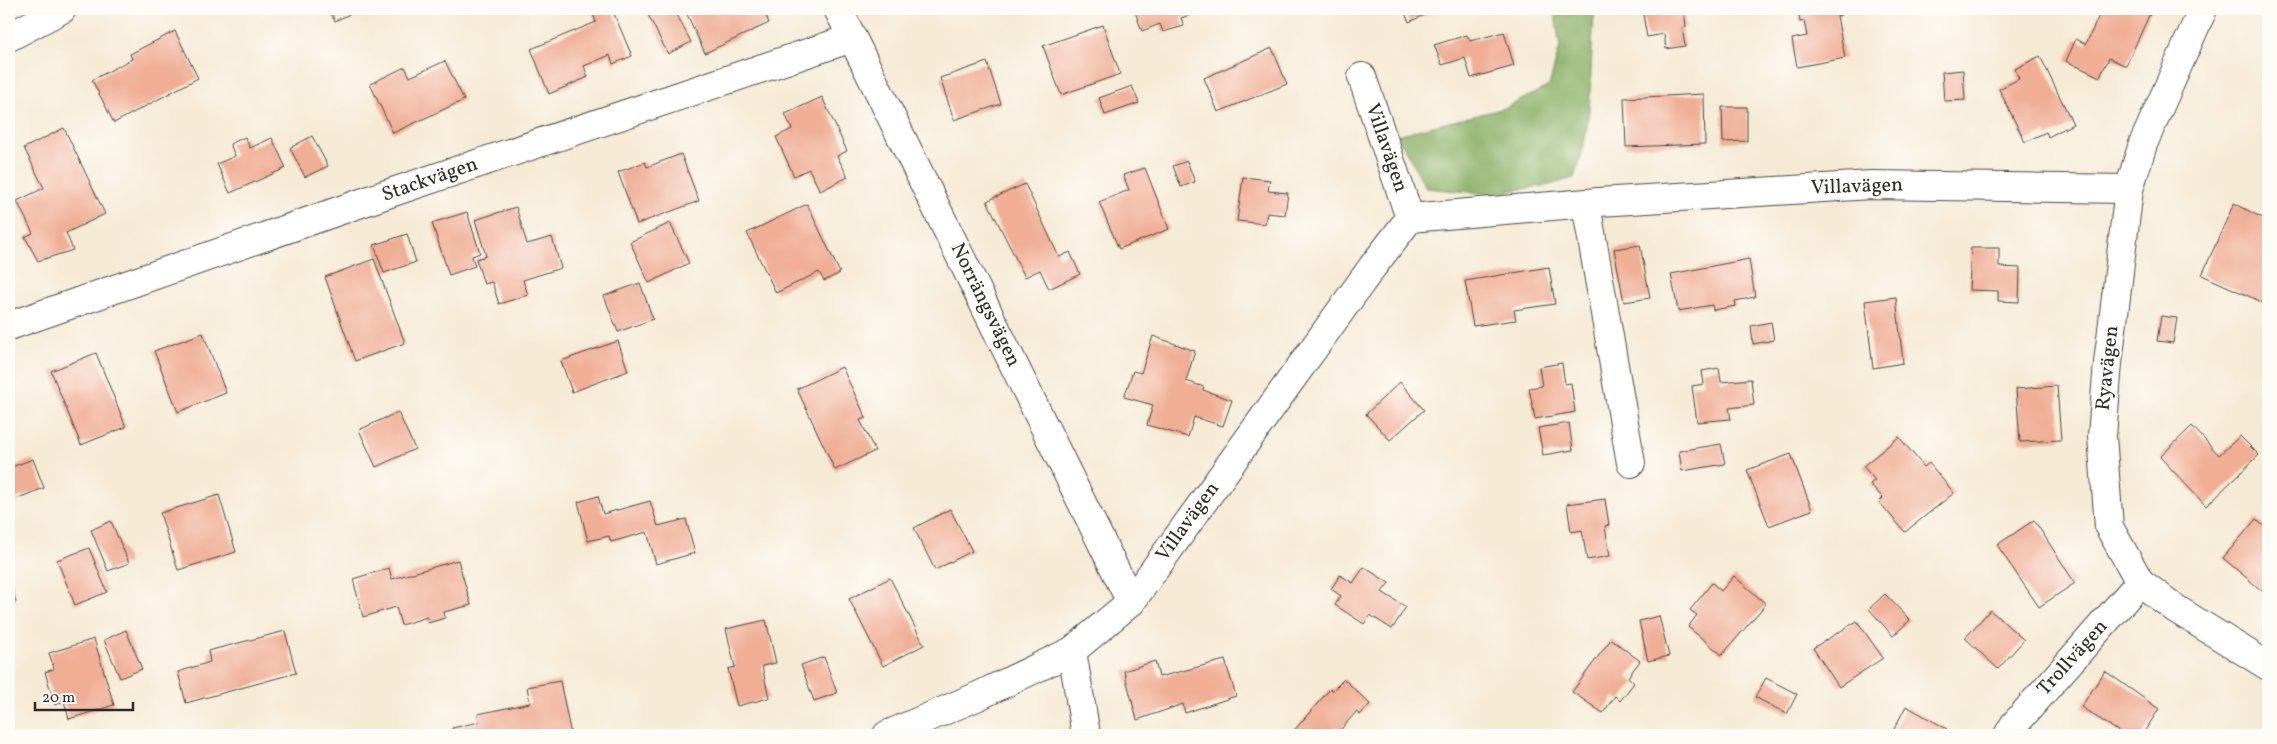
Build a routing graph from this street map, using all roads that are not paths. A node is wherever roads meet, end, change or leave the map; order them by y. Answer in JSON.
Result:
{"nodes":[{"id":1,"x":62,"y":9,"type":"edge"},
{"id":2,"x":838,"y":9,"type":"edge"},
{"id":3,"x":2203,"y":9,"type":"edge"},
{"id":4,"x":9,"y":37,"type":"edge"},
{"id":5,"x":852,"y":38,"type":"junction"},
{"id":6,"x":1362,"y":77,"type":"dead end"},
{"id":7,"x":2129,"y":189,"type":"junction"},
{"id":8,"x":1586,"y":204,"type":"junction"},
{"id":9,"x":1410,"y":218,"type":"junction"},
{"id":10,"x":9,"y":326,"type":"edge"},
{"id":11,"x":1631,"y":463,"type":"dead end"},
{"id":12,"x":2140,"y":582,"type":"junction"},
{"id":13,"x":1131,"y":602,"type":"junction"},
{"id":14,"x":1072,"y":651,"type":"junction"},
{"id":15,"x":2268,"y":666,"type":"edge"},
{"id":16,"x":887,"y":735,"type":"edge"},
{"id":17,"x":1086,"y":735,"type":"edge"},
{"id":18,"x":2008,"y":735,"type":"edge"}],
"edges":[{"from":1,"to":4,"type":"street"},
{"from":2,"to":5,"type":"street","name":"Norrängsvägen"},
{"from":3,"to":7,"type":"street","name":"Ryavägen"},
{"from":5,"to":10,"type":"street","name":"Stackvägen"},
{"from":5,"to":13,"type":"street","name":"Norrängsvägen"},
{"from":6,"to":9,"type":"street","name":"Villavägen"},
{"from":7,"to":8,"type":"street","name":"Villavägen"},
{"from":7,"to":12,"type":"street","name":"Ryavägen"},
{"from":8,"to":9,"type":"street","name":"Villavägen"},
{"from":8,"to":11,"type":"street"},
{"from":9,"to":13,"type":"street","name":"Villavägen"},
{"from":12,"to":15,"type":"street","name":"Ryavägen"},
{"from":12,"to":18,"type":"street","name":"Trollvägen"},
{"from":13,"to":14,"type":"street","name":"Villavägen"},
{"from":14,"to":16,"type":"street","name":"Villavägen"},
{"from":14,"to":17,"type":"street"}]}
